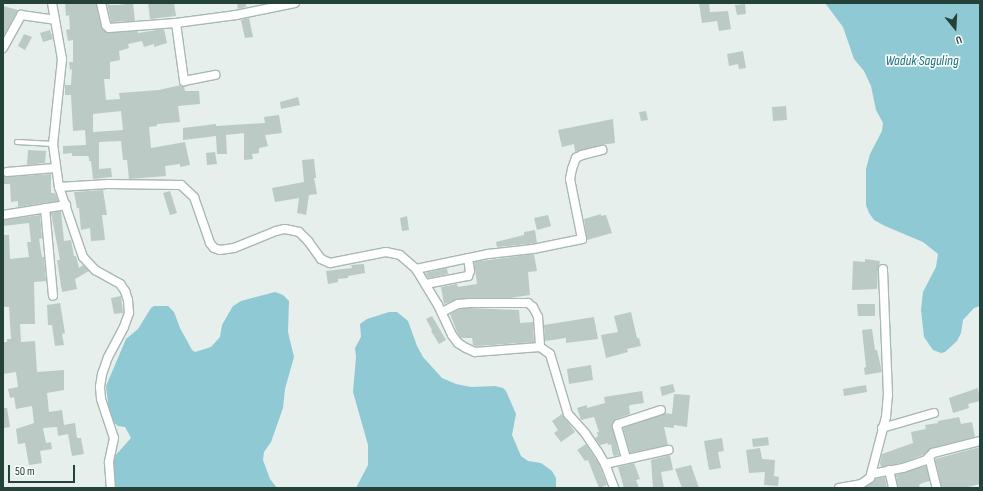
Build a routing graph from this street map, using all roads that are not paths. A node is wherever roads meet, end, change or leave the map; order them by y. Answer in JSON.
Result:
{"nodes":[{"id":1,"x":52,"y":3,"type":"edge"},
{"id":2,"x":101,"y":3,"type":"edge"},
{"id":3,"x":295,"y":3,"type":"edge"},
{"id":4,"x":55,"y":20,"type":"junction"},
{"id":5,"x":176,"y":23,"type":"junction"},
{"id":6,"x":3,"y":48,"type":"edge"},
{"id":7,"x":215,"y":75,"type":"dead end"},
{"id":8,"x":17,"y":142,"type":"dead end"},
{"id":9,"x":52,"y":144,"type":"junction"},
{"id":10,"x":602,"y":150,"type":"dead end"},
{"id":11,"x":55,"y":168,"type":"junction"},
{"id":12,"x":7,"y":172,"type":"dead end"},
{"id":13,"x":59,"y":187,"type":"junction"},
{"id":14,"x":66,"y":205,"type":"junction"},
{"id":15,"x":45,"y":208,"type":"junction"},
{"id":16,"x":3,"y":215,"type":"edge"},
{"id":17,"x":468,"y":258,"type":"junction"},
{"id":18,"x":416,"y":269,"type":"junction"},
{"id":19,"x":883,"y":269,"type":"dead end"},
{"id":20,"x":426,"y":284,"type":"junction"},
{"id":21,"x":53,"y":296,"type":"dead end"},
{"id":22,"x":442,"y":312,"type":"junction"},
{"id":23,"x":540,"y":348,"type":"junction"},
{"id":24,"x":661,"y":410,"type":"dead end"},
{"id":25,"x":934,"y":413,"type":"dead end"},
{"id":26,"x":882,"y":428,"type":"junction"},
{"id":27,"x":980,"y":441,"type":"edge"},
{"id":28,"x":668,"y":450,"type":"dead end"},
{"id":29,"x":929,"y":457,"type":"junction"},
{"id":30,"x":626,"y":458,"type":"junction"},
{"id":31,"x":605,"y":464,"type":"junction"},
{"id":32,"x":889,"y":470,"type":"junction"},
{"id":33,"x":872,"y":474,"type":"junction"},
{"id":34,"x":111,"y":488,"type":"edge"},
{"id":35,"x":614,"y":488,"type":"edge"},
{"id":36,"x":843,"y":488,"type":"edge"},
{"id":37,"x":893,"y":488,"type":"edge"},
{"id":38,"x":936,"y":488,"type":"edge"}],
"edges":[{"from":1,"to":4,"type":"street"},
{"from":2,"to":5,"type":"street"},
{"from":3,"to":5,"type":"street"},
{"from":4,"to":6,"type":"street"},
{"from":4,"to":9,"type":"street"},
{"from":5,"to":7,"type":"street"},
{"from":8,"to":9,"type":"lane"},
{"from":9,"to":11,"type":"street"},
{"from":10,"to":17,"type":"street"},
{"from":11,"to":12,"type":"street"},
{"from":11,"to":13,"type":"street"},
{"from":13,"to":14,"type":"street"},
{"from":13,"to":18,"type":"street"},
{"from":14,"to":15,"type":"street"},
{"from":14,"to":34,"type":"street"},
{"from":15,"to":16,"type":"street"},
{"from":15,"to":21,"type":"street"},
{"from":17,"to":18,"type":"street"},
{"from":17,"to":20,"type":"street"},
{"from":18,"to":20,"type":"street"},
{"from":19,"to":26,"type":"street"},
{"from":20,"to":22,"type":"street"},
{"from":22,"to":23,"type":"street"},
{"from":22,"to":23,"type":"street"},
{"from":23,"to":31,"type":"street"},
{"from":24,"to":30,"type":"street"},
{"from":25,"to":26,"type":"street"},
{"from":26,"to":33,"type":"street"},
{"from":27,"to":29,"type":"street"},
{"from":28,"to":30,"type":"street"},
{"from":29,"to":32,"type":"street"},
{"from":29,"to":38,"type":"street"},
{"from":30,"to":31,"type":"street"},
{"from":31,"to":35,"type":"street"},
{"from":32,"to":33,"type":"street"},
{"from":32,"to":37,"type":"street"},
{"from":33,"to":36,"type":"street"}]}
